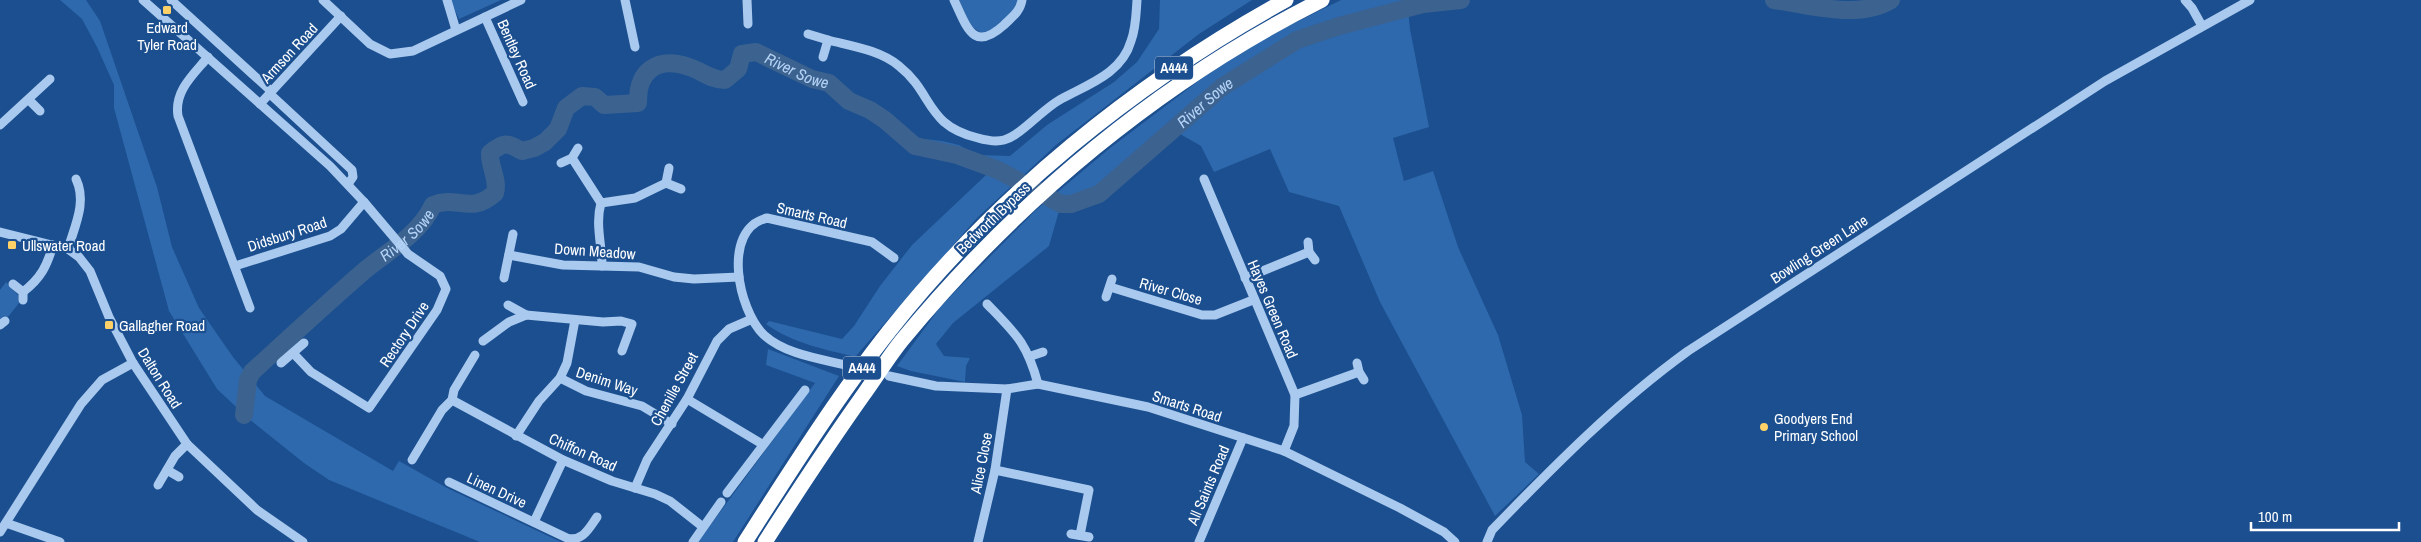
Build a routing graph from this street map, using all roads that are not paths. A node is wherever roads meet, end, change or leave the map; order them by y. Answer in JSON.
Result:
{"nodes":[{"id":1,"x":143,"y":0,"type":"edge"},
{"id":2,"x":171,"y":0,"type":"edge"},
{"id":3,"x":323,"y":0,"type":"edge"},
{"id":4,"x":446,"y":0,"type":"edge"},
{"id":5,"x":521,"y":0,"type":"edge"},
{"id":6,"x":625,"y":0,"type":"edge"},
{"id":7,"x":747,"y":0,"type":"edge"},
{"id":8,"x":954,"y":0,"type":"edge"},
{"id":9,"x":1022,"y":0,"type":"edge"},
{"id":10,"x":1286,"y":0,"type":"edge"},
{"id":11,"x":1322,"y":0,"type":"edge"},
{"id":12,"x":2185,"y":0,"type":"edge"},
{"id":13,"x":2250,"y":0,"type":"edge"},
{"id":14,"x":1137,"y":1,"type":"edge"},
{"id":15,"x":341,"y":16,"type":"junction"},
{"id":16,"x":485,"y":17,"type":"junction"},
{"id":17,"x":748,"y":24,"type":"dead end"},
{"id":18,"x":2202,"y":26,"type":"junction"},
{"id":19,"x":456,"y":30,"type":"junction"},
{"id":20,"x":808,"y":34,"type":"dead end"},
{"id":21,"x":828,"y":40,"type":"junction"},
{"id":22,"x":634,"y":47,"type":"dead end"},
{"id":23,"x":823,"y":57,"type":"dead end"},
{"id":24,"x":208,"y":58,"type":"junction"},
{"id":25,"x":50,"y":79,"type":"dead end"},
{"id":26,"x":271,"y":92,"type":"junction"},
{"id":27,"x":29,"y":100,"type":"junction"},
{"id":28,"x":523,"y":102,"type":"dead end"},
{"id":29,"x":260,"y":104,"type":"junction"},
{"id":30,"x":40,"y":112,"type":"dead end"},
{"id":31,"x":0,"y":125,"type":"edge"},
{"id":32,"x":578,"y":148,"type":"dead end"},
{"id":33,"x":572,"y":158,"type":"junction"},
{"id":34,"x":561,"y":163,"type":"dead end"},
{"id":35,"x":669,"y":168,"type":"dead end"},
{"id":36,"x":76,"y":179,"type":"dead end"},
{"id":37,"x":1204,"y":179,"type":"dead end"},
{"id":38,"x":666,"y":182,"type":"junction"},
{"id":39,"x":348,"y":184,"type":"junction"},
{"id":40,"x":681,"y":189,"type":"dead end"},
{"id":41,"x":364,"y":202,"type":"junction"},
{"id":42,"x":601,"y":203,"type":"junction"},
{"id":43,"x":0,"y":232,"type":"edge"},
{"id":44,"x":512,"y":234,"type":"dead end"},
{"id":45,"x":1308,"y":242,"type":"dead end"},
{"id":46,"x":53,"y":245,"type":"junction"},
{"id":47,"x":68,"y":249,"type":"junction"},
{"id":48,"x":1308,"y":252,"type":"junction"},
{"id":49,"x":509,"y":254,"type":"junction"},
{"id":50,"x":894,"y":258,"type":"dead end"},
{"id":51,"x":1315,"y":260,"type":"dead end"},
{"id":52,"x":235,"y":266,"type":"junction"},
{"id":53,"x":602,"y":266,"type":"junction"},
{"id":54,"x":739,"y":277,"type":"junction"},
{"id":55,"x":504,"y":278,"type":"dead end"},
{"id":56,"x":1245,"y":278,"type":"junction"},
{"id":57,"x":13,"y":284,"type":"dead end"},
{"id":58,"x":1106,"y":297,"type":"dead end"},
{"id":59,"x":1253,"y":300,"type":"junction"},
{"id":60,"x":987,"y":304,"type":"dead end"},
{"id":61,"x":508,"y":305,"type":"dead end"},
{"id":62,"x":250,"y":308,"type":"dead end"},
{"id":63,"x":526,"y":315,"type":"junction"},
{"id":64,"x":752,"y":319,"type":"junction"},
{"id":65,"x":575,"y":320,"type":"junction"},
{"id":66,"x":483,"y":341,"type":"dead end"},
{"id":67,"x":304,"y":343,"type":"dead end"},
{"id":68,"x":622,"y":350,"type":"dead end"},
{"id":69,"x":1043,"y":352,"type":"dead end"},
{"id":70,"x":293,"y":354,"type":"junction"},
{"id":71,"x":475,"y":355,"type":"dead end"},
{"id":72,"x":1030,"y":356,"type":"junction"},
{"id":73,"x":133,"y":363,"type":"junction"},
{"id":74,"x":1357,"y":363,"type":"dead end"},
{"id":75,"x":281,"y":364,"type":"dead end"},
{"id":76,"x":850,"y":366,"type":"dead end"},
{"id":77,"x":889,"y":376,"type":"dead end"},
{"id":78,"x":560,"y":378,"type":"junction"},
{"id":79,"x":1038,"y":384,"type":"junction"},
{"id":80,"x":1007,"y":389,"type":"junction"},
{"id":81,"x":805,"y":390,"type":"dead end"},
{"id":82,"x":1295,"y":396,"type":"junction"},
{"id":83,"x":687,"y":399,"type":"junction"},
{"id":84,"x":452,"y":400,"type":"junction"},
{"id":85,"x":672,"y":424,"type":"junction"},
{"id":86,"x":516,"y":436,"type":"junction"},
{"id":87,"x":1242,"y":438,"type":"junction"},
{"id":88,"x":187,"y":444,"type":"junction"},
{"id":89,"x":762,"y":444,"type":"junction"},
{"id":90,"x":1284,"y":451,"type":"junction"},
{"id":91,"x":412,"y":460,"type":"dead end"},
{"id":92,"x":563,"y":460,"type":"junction"},
{"id":93,"x":167,"y":470,"type":"junction"},
{"id":94,"x":995,"y":470,"type":"junction"},
{"id":95,"x":179,"y":476,"type":"dead end"},
{"id":96,"x":449,"y":482,"type":"dead end"},
{"id":97,"x":158,"y":485,"type":"dead end"},
{"id":98,"x":635,"y":488,"type":"junction"},
{"id":99,"x":727,"y":493,"type":"dead end"},
{"id":100,"x":721,"y":502,"type":"dead end"},
{"id":101,"x":597,"y":517,"type":"dead end"},
{"id":102,"x":534,"y":522,"type":"junction"},
{"id":103,"x":6,"y":523,"type":"junction"},
{"id":104,"x":703,"y":527,"type":"junction"},
{"id":105,"x":0,"y":532,"type":"edge"},
{"id":106,"x":1080,"y":535,"type":"dead end"},
{"id":107,"x":60,"y":542,"type":"edge"},
{"id":108,"x":303,"y":542,"type":"edge"},
{"id":109,"x":693,"y":542,"type":"edge"},
{"id":110,"x":745,"y":542,"type":"edge"},
{"id":111,"x":765,"y":542,"type":"edge"},
{"id":112,"x":978,"y":542,"type":"edge"},
{"id":113,"x":1199,"y":542,"type":"edge"},
{"id":114,"x":1455,"y":542,"type":"edge"},
{"id":115,"x":1487,"y":542,"type":"edge"}],
"edges":[{"from":1,"to":24,"type":"street","name":"Rectory Drive"},
{"from":2,"to":26,"type":"street"},
{"from":3,"to":15,"type":"street"},
{"from":4,"to":19,"type":"street"},
{"from":5,"to":16,"type":"street"},
{"from":6,"to":22,"type":"street"},
{"from":7,"to":17,"type":"street"},
{"from":8,"to":9,"type":"street"},
{"from":10,"to":110,"type":"highway","name":"Bedworth Bypass","number":"A444"},
{"from":11,"to":111,"type":"highway","name":"Bedworth Bypass","number":"A444"},
{"from":12,"to":18,"type":"street"},
{"from":13,"to":18,"type":"street","name":"Bowling Green Lane"},
{"from":14,"to":21,"type":"street"},
{"from":15,"to":19,"type":"street"},
{"from":15,"to":26,"type":"street","name":"Armson Road"},
{"from":16,"to":19,"type":"street"},
{"from":16,"to":28,"type":"street","name":"Bentley Road"},
{"from":18,"to":115,"type":"street","name":"Bowling Green Lane"},
{"from":20,"to":21,"type":"street"},
{"from":21,"to":23,"type":"street"},
{"from":24,"to":29,"type":"street","name":"Rectory Drive"},
{"from":24,"to":52,"type":"street"},
{"from":25,"to":27,"type":"street"},
{"from":26,"to":29,"type":"street","name":"Armson Road"},
{"from":26,"to":39,"type":"street"},
{"from":27,"to":30,"type":"street"},
{"from":27,"to":31,"type":"street"},
{"from":29,"to":39,"type":"street","name":"Rectory Drive"},
{"from":32,"to":33,"type":"street"},
{"from":33,"to":34,"type":"street"},
{"from":33,"to":42,"type":"street"},
{"from":35,"to":38,"type":"street"},
{"from":36,"to":47,"type":"street"},
{"from":37,"to":56,"type":"street","name":"Hayes Green Road"},
{"from":38,"to":40,"type":"street"},
{"from":38,"to":42,"type":"street"},
{"from":39,"to":41,"type":"street","name":"Rectory Drive"},
{"from":41,"to":52,"type":"street","name":"Didsbury Road"},
{"from":41,"to":70,"type":"street","name":"Rectory Drive"},
{"from":42,"to":53,"type":"street"},
{"from":43,"to":46,"type":"street","name":"Dalton Road"},
{"from":44,"to":49,"type":"street"},
{"from":45,"to":48,"type":"street"},
{"from":46,"to":47,"type":"street","name":"Dalton Road"},
{"from":46,"to":57,"type":"street"},
{"from":47,"to":73,"type":"street","name":"Dalton Road"},
{"from":48,"to":51,"type":"street"},
{"from":48,"to":56,"type":"street"},
{"from":49,"to":53,"type":"street","name":"Down Meadow"},
{"from":49,"to":55,"type":"street"},
{"from":50,"to":54,"type":"street","name":"Smarts Road"},
{"from":52,"to":62,"type":"street"},
{"from":53,"to":54,"type":"street","name":"Down Meadow"},
{"from":54,"to":64,"type":"street","name":"Smarts Road"},
{"from":56,"to":59,"type":"street","name":"Hayes Green Road"},
{"from":58,"to":59,"type":"street","name":"River Close"},
{"from":59,"to":82,"type":"street","name":"Hayes Green Road"},
{"from":60,"to":72,"type":"street"},
{"from":61,"to":63,"type":"street"},
{"from":63,"to":65,"type":"street"},
{"from":63,"to":66,"type":"street"},
{"from":64,"to":76,"type":"street","name":"Smarts Road"},
{"from":64,"to":83,"type":"street","name":"Chenille Street"},
{"from":65,"to":68,"type":"street"},
{"from":65,"to":78,"type":"street"},
{"from":67,"to":70,"type":"street"},
{"from":69,"to":72,"type":"street"},
{"from":70,"to":75,"type":"street"},
{"from":71,"to":84,"type":"street"},
{"from":72,"to":79,"type":"street"},
{"from":73,"to":88,"type":"street","name":"Dalton Road"},
{"from":73,"to":103,"type":"street"},
{"from":74,"to":82,"type":"street"},
{"from":77,"to":80,"type":"street","name":"Smarts Road"},
{"from":78,"to":85,"type":"street","name":"Denim Way"},
{"from":78,"to":86,"type":"street"},
{"from":79,"to":80,"type":"street","name":"Smarts Road"},
{"from":79,"to":87,"type":"street","name":"Smarts Road"},
{"from":80,"to":94,"type":"street","name":"Alice Close"},
{"from":81,"to":89,"type":"street"},
{"from":82,"to":90,"type":"street","name":"Hayes Green Road"},
{"from":83,"to":85,"type":"street","name":"Chenille Street"},
{"from":83,"to":89,"type":"street"},
{"from":84,"to":86,"type":"street","name":"Chiffon Road"},
{"from":84,"to":91,"type":"street"},
{"from":85,"to":98,"type":"street","name":"Chenille Street"},
{"from":86,"to":92,"type":"street","name":"Chiffon Road"},
{"from":87,"to":90,"type":"street","name":"Smarts Road"},
{"from":87,"to":113,"type":"street","name":"All Saints Road"},
{"from":88,"to":93,"type":"street"},
{"from":88,"to":108,"type":"street","name":"Dalton Road"},
{"from":89,"to":99,"type":"street"},
{"from":90,"to":114,"type":"street","name":"Smarts Road"},
{"from":92,"to":98,"type":"street","name":"Chiffon Road"},
{"from":92,"to":102,"type":"street","name":"Linen Drive"},
{"from":93,"to":95,"type":"street"},
{"from":93,"to":97,"type":"street"},
{"from":94,"to":106,"type":"street"},
{"from":94,"to":112,"type":"street","name":"Alice Close"},
{"from":96,"to":102,"type":"street","name":"Linen Drive"},
{"from":98,"to":104,"type":"street","name":"Chiffon Road"},
{"from":100,"to":104,"type":"street"},
{"from":101,"to":102,"type":"street","name":"Linen Drive"},
{"from":103,"to":105,"type":"street"},
{"from":103,"to":107,"type":"street"},
{"from":104,"to":109,"type":"street"}]}
